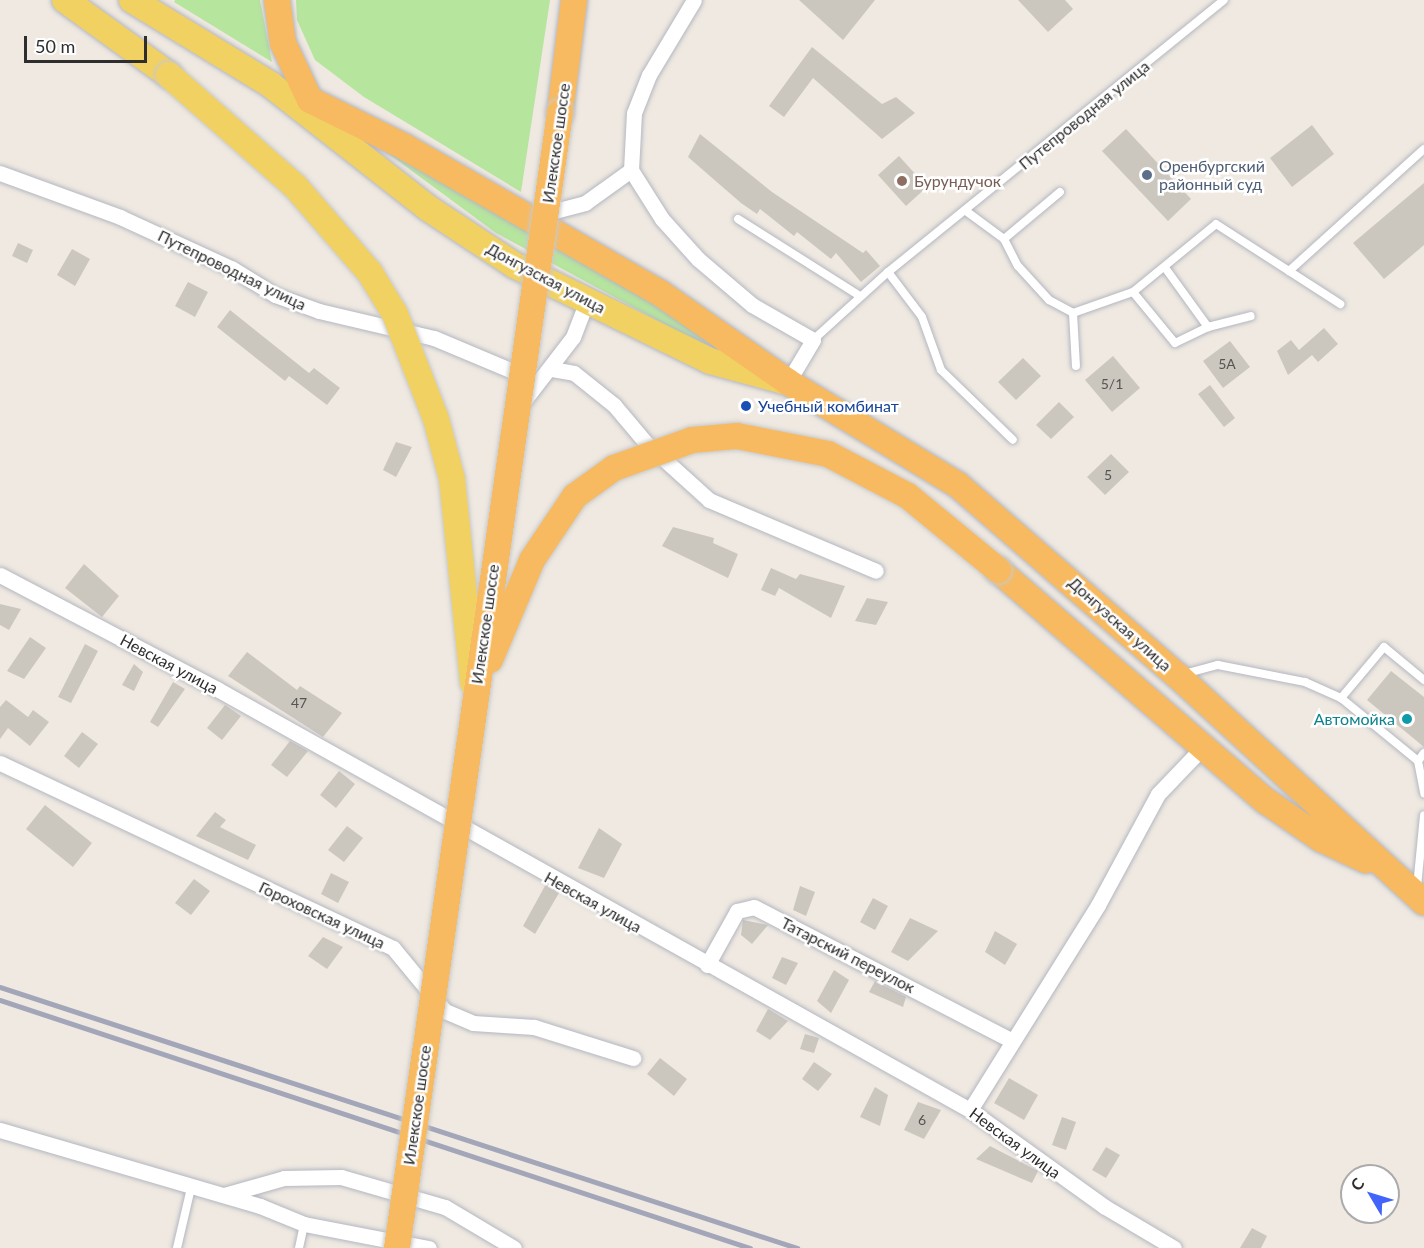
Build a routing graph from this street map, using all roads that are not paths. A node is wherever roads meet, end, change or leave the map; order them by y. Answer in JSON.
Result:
{"nodes":[{"id":1,"x":65,"y":0,"type":"edge"},
{"id":2,"x":132,"y":0,"type":"edge"},
{"id":3,"x":277,"y":0,"type":"edge"},
{"id":4,"x":574,"y":0,"type":"edge"},
{"id":5,"x":694,"y":0,"type":"edge"},
{"id":6,"x":1224,"y":0,"type":"edge"},
{"id":7,"x":271,"y":85,"type":"junction"},
{"id":8,"x":310,"y":100,"type":"junction"},
{"id":9,"x":1424,"y":149,"type":"edge"},
{"id":10,"x":631,"y":170,"type":"junction"},
{"id":11,"x":0,"y":173,"type":"edge"},
{"id":12,"x":1060,"y":192,"type":"dead end"},
{"id":13,"x":966,"y":211,"type":"junction"},
{"id":14,"x":528,"y":216,"type":"junction"},
{"id":15,"x":738,"y":219,"type":"dead end"},
{"id":16,"x":1004,"y":239,"type":"junction"},
{"id":17,"x":1166,"y":269,"type":"junction"},
{"id":18,"x":1289,"y":271,"type":"junction"},
{"id":19,"x":888,"y":272,"type":"junction"},
{"id":20,"x":1133,"y":292,"type":"junction"},
{"id":21,"x":860,"y":297,"type":"junction"},
{"id":22,"x":587,"y":301,"type":"junction"},
{"id":23,"x":1340,"y":304,"type":"dead end"},
{"id":24,"x":1073,"y":313,"type":"junction"},
{"id":25,"x":1251,"y":316,"type":"dead end"},
{"id":26,"x":1208,"y":327,"type":"junction"},
{"id":27,"x":813,"y":340,"type":"junction"},
{"id":28,"x":1076,"y":366,"type":"dead end"},
{"id":29,"x":552,"y":369,"type":"junction"},
{"id":30,"x":535,"y":381,"type":"junction"},
{"id":31,"x":788,"y":382,"type":"junction"},
{"id":32,"x":1013,"y":440,"type":"dead end"},
{"id":33,"x":876,"y":571,"type":"dead end"},
{"id":34,"x":0,"y":575,"type":"edge"},
{"id":35,"x":1178,"y":676,"type":"junction"},
{"id":36,"x":1424,"y":680,"type":"edge"},
{"id":37,"x":474,"y":696,"type":"junction"},
{"id":38,"x":1341,"y":698,"type":"junction"},
{"id":39,"x":1202,"y":748,"type":"junction"},
{"id":40,"x":1424,"y":753,"type":"edge"},
{"id":41,"x":1418,"y":761,"type":"junction"},
{"id":42,"x":0,"y":763,"type":"edge"},
{"id":43,"x":1424,"y":793,"type":"edge"},
{"id":44,"x":1424,"y":815,"type":"edge"},
{"id":45,"x":448,"y":819,"type":"junction"},
{"id":46,"x":1389,"y":871,"type":"junction"},
{"id":47,"x":1420,"y":899,"type":"edge"},
{"id":48,"x":707,"y":965,"type":"junction"},
{"id":49,"x":424,"y":988,"type":"junction"},
{"id":50,"x":1012,"y":1041,"type":"junction"},
{"id":51,"x":633,"y":1058,"type":"dead end"},
{"id":52,"x":970,"y":1110,"type":"junction"},
{"id":53,"x":0,"y":1130,"type":"edge"},
{"id":54,"x":191,"y":1188,"type":"junction"},
{"id":55,"x":222,"y":1196,"type":"junction"},
{"id":56,"x":304,"y":1224,"type":"junction"},
{"id":57,"x":177,"y":1248,"type":"edge"},
{"id":58,"x":299,"y":1248,"type":"edge"},
{"id":59,"x":397,"y":1248,"type":"edge"},
{"id":60,"x":429,"y":1248,"type":"edge"},
{"id":61,"x":514,"y":1248,"type":"edge"},
{"id":62,"x":1174,"y":1248,"type":"edge"}],
"edges":[{"from":1,"to":37,"type":"main road","bridge":true},
{"from":2,"to":7,"type":"main road","name":"Донгузская улица"},
{"from":3,"to":8,"type":"highway"},
{"from":4,"to":37,"type":"highway","name":"Илекское шоссе","bridge":true},
{"from":5,"to":10,"type":"street"},
{"from":6,"to":13,"type":"lane","name":"Путепроводная улица"},
{"from":7,"to":8,"type":"main road","name":"Донгузская улица"},
{"from":7,"to":22,"type":"main road","name":"Донгузская улица"},
{"from":8,"to":14,"type":"highway","name":"Донгузская улица"},
{"from":9,"to":18,"type":"lane"},
{"from":10,"to":14,"type":"street"},
{"from":10,"to":27,"type":"street"},
{"from":11,"to":30,"type":"street","name":"Путепроводная улица"},
{"from":12,"to":16,"type":"lane"},
{"from":13,"to":16,"type":"lane"},
{"from":13,"to":19,"type":"lane","name":"Путепроводная улица"},
{"from":14,"to":31,"type":"highway","name":"Донгузская улица"},
{"from":15,"to":21,"type":"lane"},
{"from":16,"to":24,"type":"lane"},
{"from":17,"to":18,"type":"lane"},
{"from":17,"to":20,"type":"lane"},
{"from":17,"to":26,"type":"lane"},
{"from":18,"to":23,"type":"lane"},
{"from":19,"to":21,"type":"lane","name":"Путепроводная улица"},
{"from":19,"to":32,"type":"lane"},
{"from":20,"to":24,"type":"lane"},
{"from":20,"to":26,"type":"lane"},
{"from":21,"to":27,"type":"lane","name":"Путепроводная улица"},
{"from":22,"to":29,"type":"street"},
{"from":22,"to":31,"type":"main road","name":"Донгузская улица"},
{"from":24,"to":28,"type":"lane"},
{"from":25,"to":26,"type":"lane"},
{"from":27,"to":31,"type":"street"},
{"from":29,"to":30,"type":"street"},
{"from":29,"to":33,"type":"street"},
{"from":30,"to":45,"type":"street"},
{"from":31,"to":35,"type":"highway","name":"Донгузская улица"},
{"from":34,"to":45,"type":"street","name":"Невская улица"},
{"from":35,"to":38,"type":"lane"},
{"from":35,"to":46,"type":"highway","name":"Донгузская улица"},
{"from":36,"to":38,"type":"lane"},
{"from":37,"to":39,"type":"highway","bridge":true},
{"from":37,"to":59,"type":"highway","name":"Илекское шоссе","bridge":true},
{"from":38,"to":41,"type":"lane"},
{"from":39,"to":46,"type":"highway"},
{"from":39,"to":50,"type":"street"},
{"from":40,"to":41,"type":"lane"},
{"from":41,"to":43,"type":"lane"},
{"from":42,"to":49,"type":"street","name":"Гороховская улица"},
{"from":44,"to":47,"type":"lane"},
{"from":45,"to":48,"type":"street","name":"Невская улица"},
{"from":45,"to":49,"type":"street"},
{"from":46,"to":47,"type":"highway","name":"Донгузская улица"},
{"from":48,"to":50,"type":"street","name":"Татарский переулок"},
{"from":48,"to":52,"type":"street","name":"Невская улица"},
{"from":49,"to":51,"type":"street","name":"Гороховская улица"},
{"from":50,"to":52,"type":"street"},
{"from":52,"to":62,"type":"street","name":"Невская улица"},
{"from":53,"to":54,"type":"street"},
{"from":54,"to":55,"type":"street"},
{"from":54,"to":57,"type":"lane"},
{"from":55,"to":56,"type":"street"},
{"from":55,"to":61,"type":"street"},
{"from":56,"to":58,"type":"lane"},
{"from":56,"to":60,"type":"street"}]}
